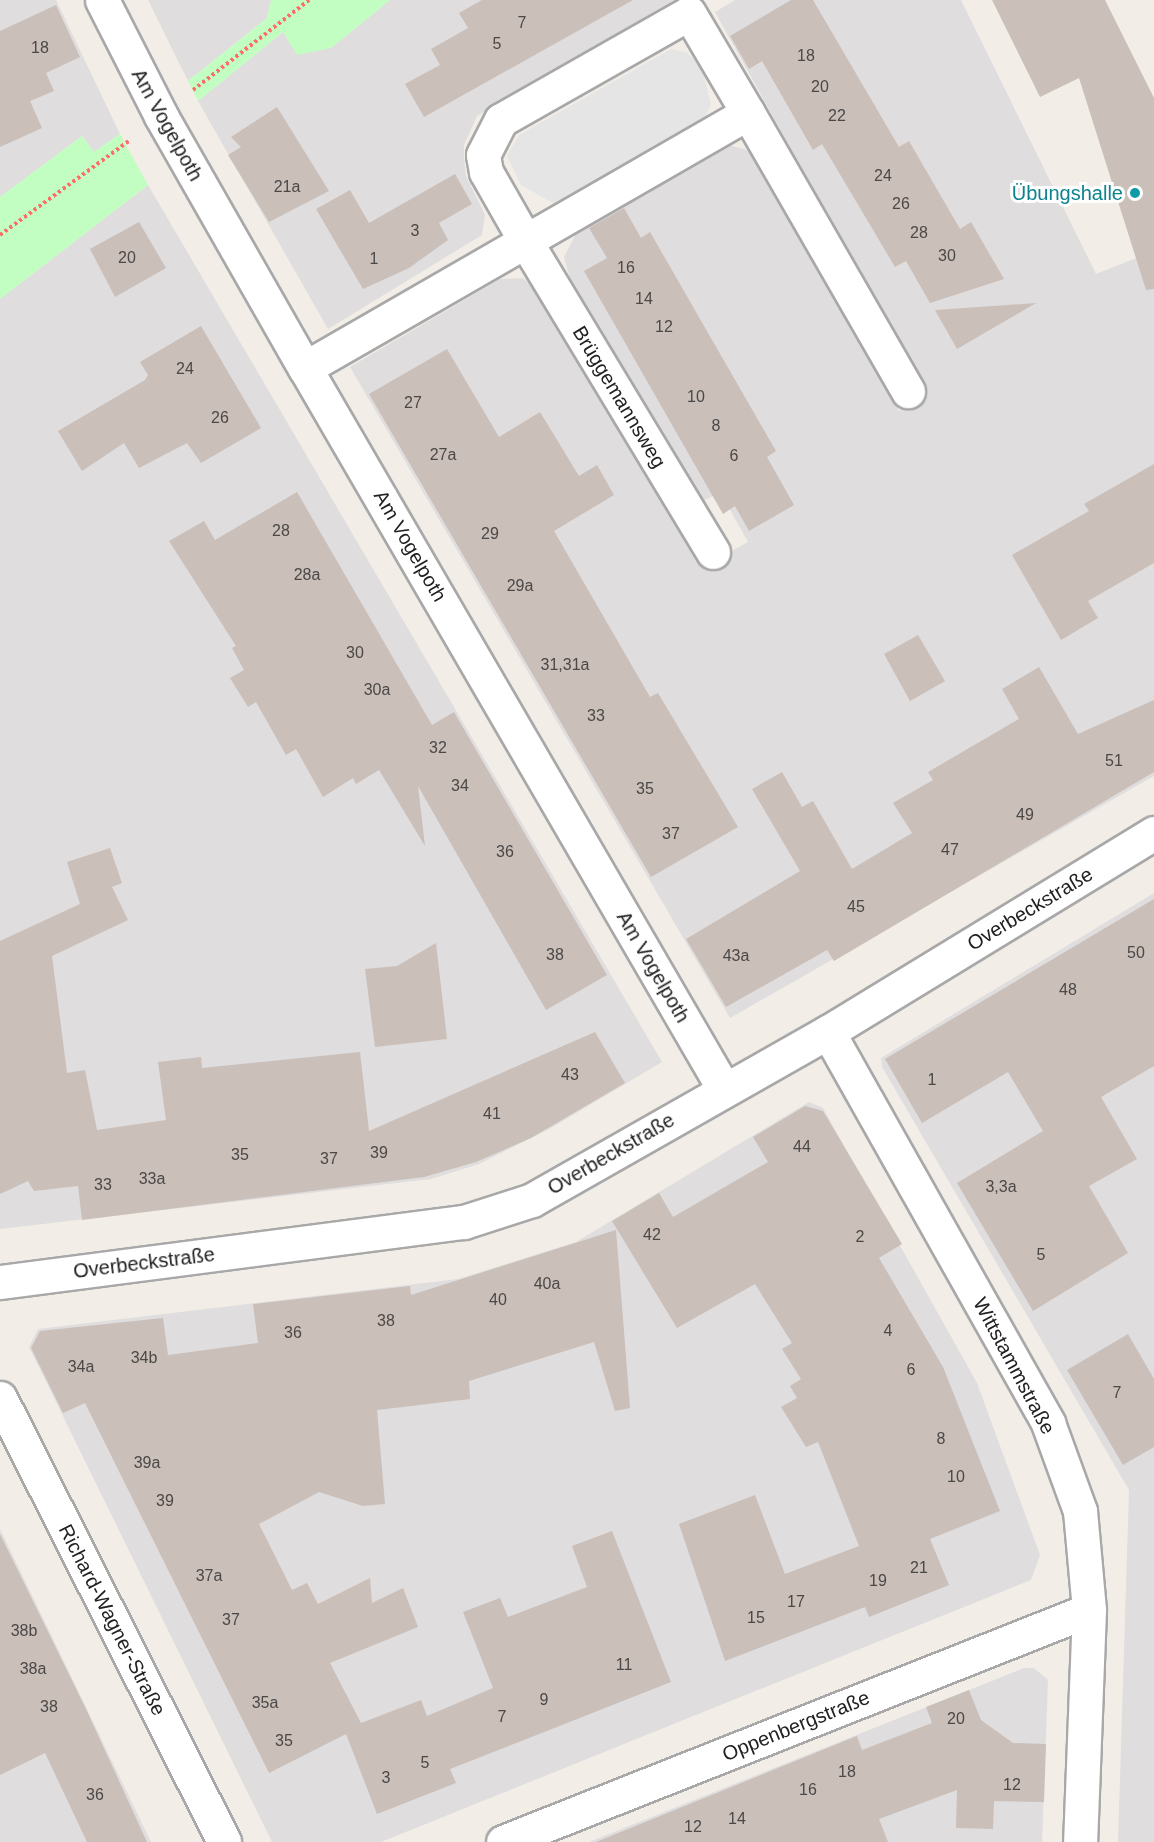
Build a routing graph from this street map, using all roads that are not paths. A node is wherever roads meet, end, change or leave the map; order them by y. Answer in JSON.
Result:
{"nodes":[{"id":1,"x":102,"y":0,"type":"edge"},
{"id":2,"x":701,"y":7,"type":"edge"},
{"id":3,"x":748,"y":113,"type":"junction"},
{"id":4,"x":526,"y":242,"type":"junction"},
{"id":5,"x":305,"y":368,"type":"junction"},
{"id":6,"x":908,"y":391,"type":"dead end"},
{"id":7,"x":713,"y":552,"type":"dead end"},
{"id":8,"x":1154,"y":833,"type":"edge"},
{"id":9,"x":828,"y":1032,"type":"junction"},
{"id":10,"x":724,"y":1089,"type":"junction"},
{"id":11,"x":0,"y":1282,"type":"edge"},
{"id":12,"x":0,"y":1398,"type":"edge"},
{"id":13,"x":1089,"y":1610,"type":"junction"},
{"id":14,"x":224,"y":1842,"type":"edge"},
{"id":15,"x":503,"y":1842,"type":"edge"},
{"id":16,"x":1080,"y":1842,"type":"edge"}],
"edges":[{"from":1,"to":5,"type":"street","name":"Am Vogelpoth"},
{"from":2,"to":3,"type":"street","name":"Brüggemannsweg"},
{"from":2,"to":4,"type":"street","name":"Brüggemannsweg"},
{"from":3,"to":4,"type":"street"},
{"from":3,"to":6,"type":"street","name":"Brüggemannsweg"},
{"from":4,"to":5,"type":"street"},
{"from":4,"to":7,"type":"street","name":"Brüggemannsweg"},
{"from":5,"to":10,"type":"street","name":"Am Vogelpoth"},
{"from":8,"to":9,"type":"street","name":"Overbeckstraße"},
{"from":9,"to":10,"type":"street","name":"Overbeckstraße"},
{"from":9,"to":13,"type":"street","name":"Wittstammstraße"},
{"from":10,"to":11,"type":"street","name":"Overbeckstraße"},
{"from":12,"to":14,"type":"street","name":"Richard-Wagner-Straße"},
{"from":13,"to":15,"type":"street","name":"Oppenbergstraße"},
{"from":13,"to":16,"type":"street","name":"Wittstammstraße"}]}
